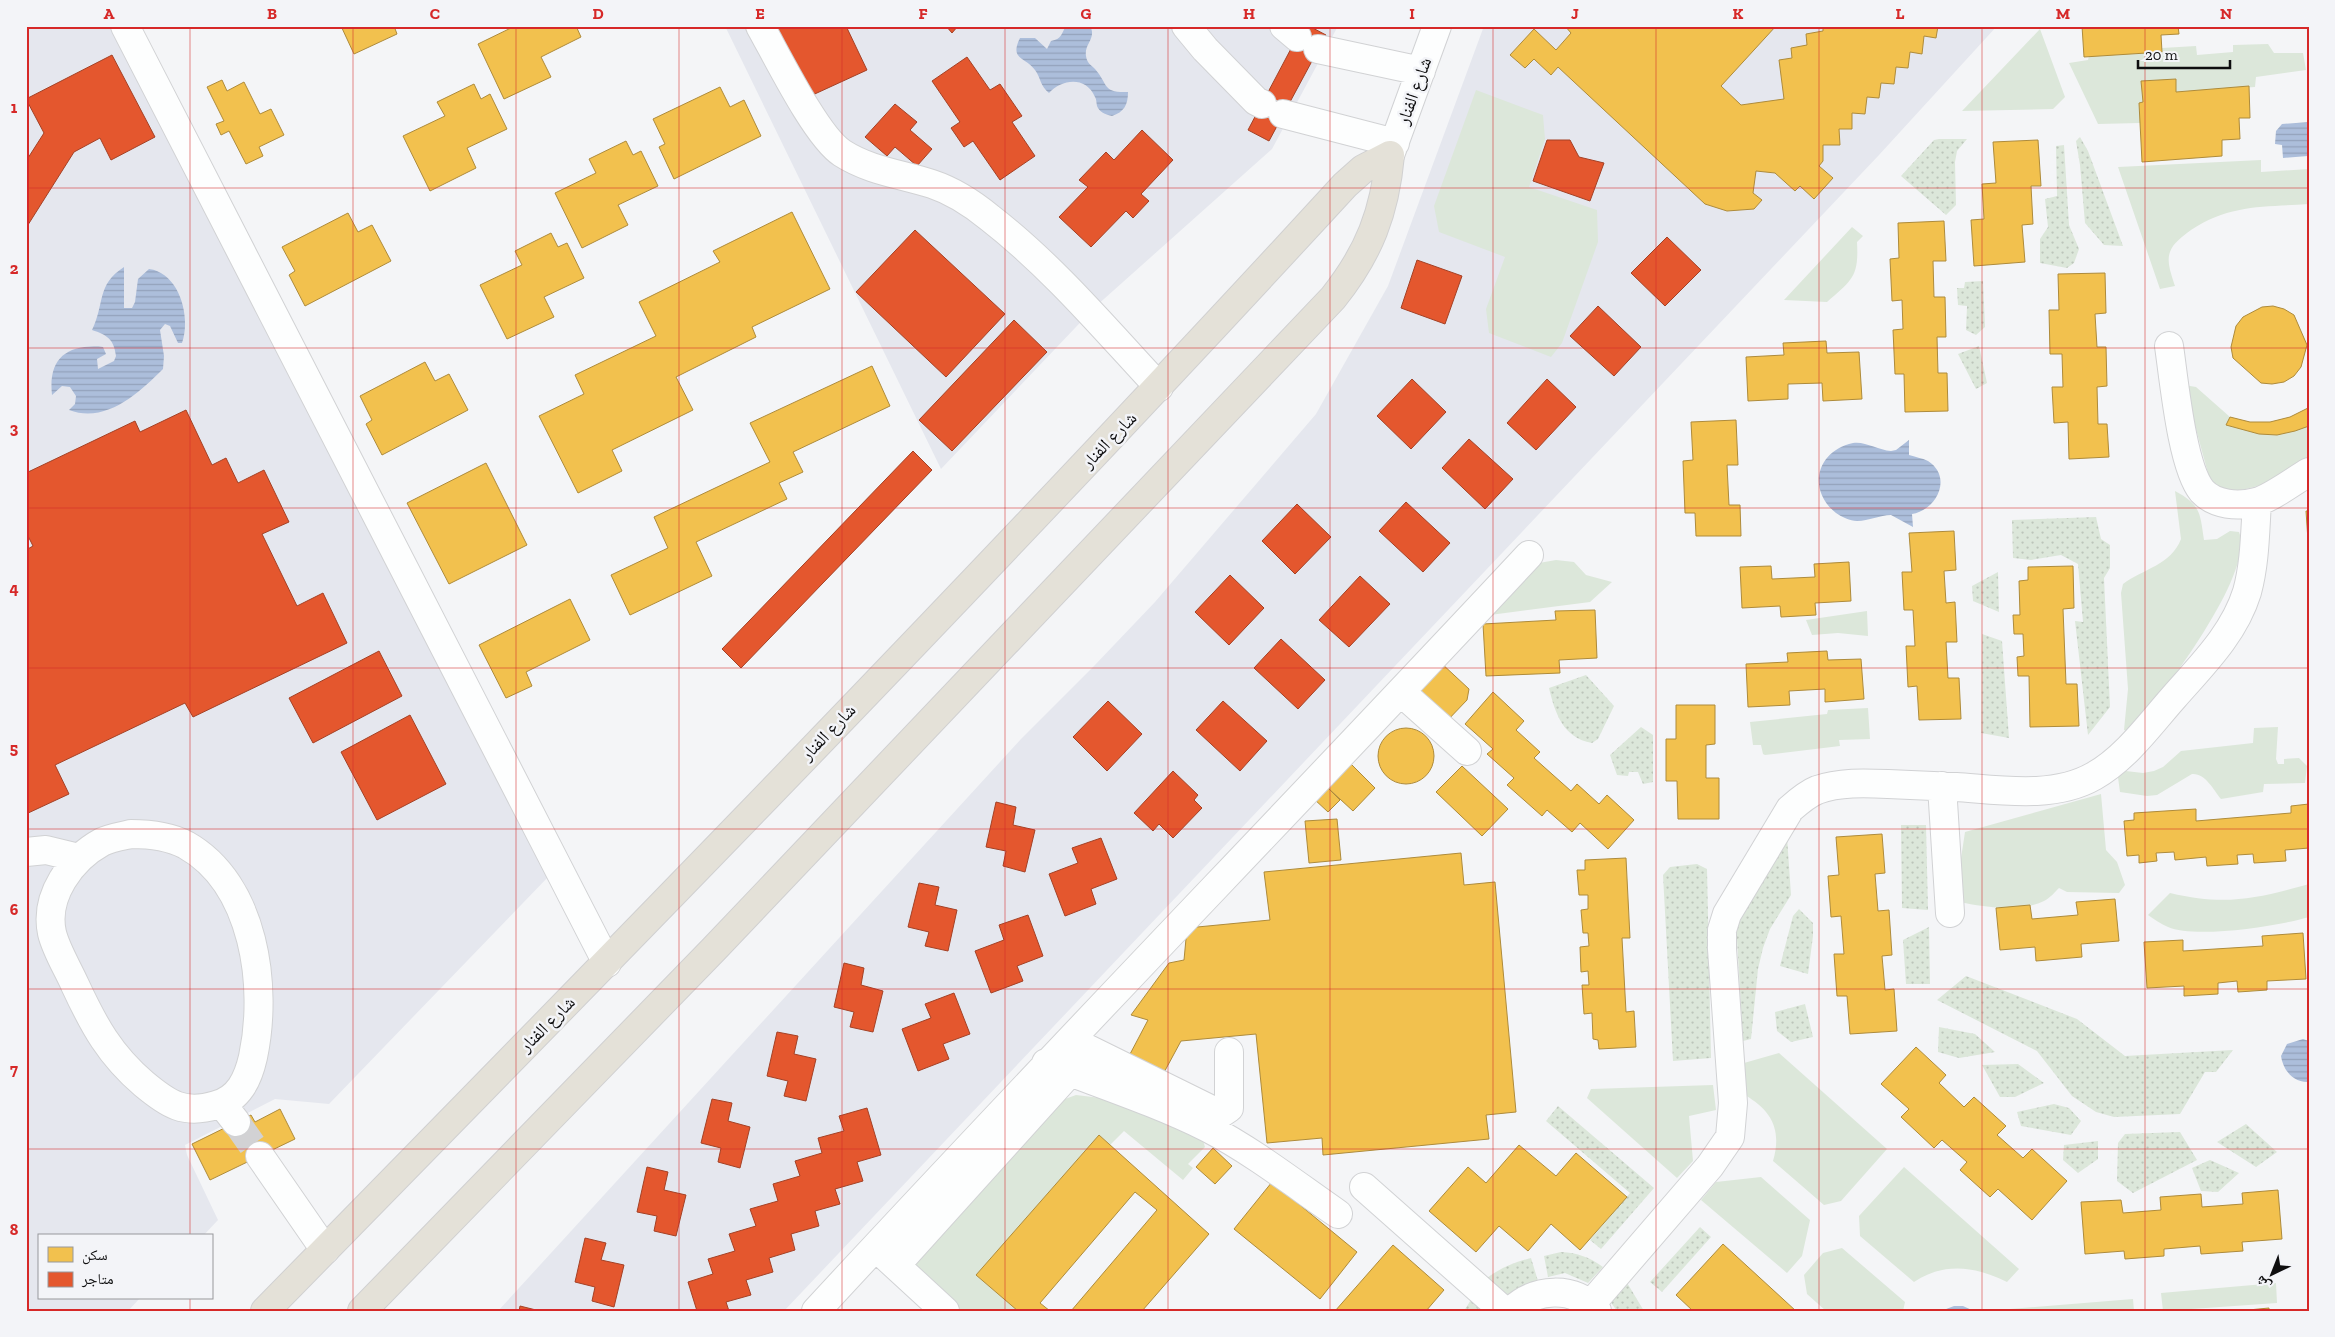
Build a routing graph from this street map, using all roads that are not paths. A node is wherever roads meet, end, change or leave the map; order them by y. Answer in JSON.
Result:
{"nodes":[{"id":1,"x":125,"y":26,"type":"edge"},
{"id":2,"x":760,"y":26,"type":"edge"},
{"id":3,"x":1186,"y":26,"type":"edge"},
{"id":4,"x":1437,"y":26,"type":"edge"},
{"id":5,"x":1300,"y":37,"type":"edge"},
{"id":6,"x":1421,"y":71,"type":"junction"},
{"id":7,"x":1393,"y":149,"type":"junction"},
{"id":8,"x":2168,"y":346,"type":"dead end"},
{"id":9,"x":1159,"y":387,"type":"junction"},
{"id":10,"x":2309,"y":472,"type":"edge"},
{"id":11,"x":2257,"y":502,"type":"junction"},
{"id":12,"x":1529,"y":555,"type":"dead end"},
{"id":13,"x":1402,"y":692,"type":"junction"},
{"id":14,"x":1467,"y":751,"type":"dead end"},
{"id":15,"x":1942,"y":786,"type":"junction"},
{"id":16,"x":26,"y":852,"type":"edge"},
{"id":17,"x":79,"y":858,"type":"junction"},
{"id":18,"x":1950,"y":913,"type":"dead end"},
{"id":19,"x":607,"y":964,"type":"junction"},
{"id":20,"x":1079,"y":1045,"type":"junction"},
{"id":21,"x":1229,"y":1052,"type":"dead end"},
{"id":22,"x":1058,"y":1067,"type":"junction"},
{"id":23,"x":260,"y":1156,"type":"tunnel mouth"},
{"id":24,"x":1364,"y":1187,"type":"dead end"},
{"id":25,"x":1338,"y":1214,"type":"dead end"},
{"id":26,"x":875,"y":1247,"type":"junction"},
{"id":27,"x":324,"y":1250,"type":"junction"},
{"id":28,"x":896,"y":1265,"type":"junction"},
{"id":29,"x":1594,"y":1308,"type":"edge"},
{"id":30,"x":265,"y":1311,"type":"edge"},
{"id":31,"x":362,"y":1311,"type":"edge"},
{"id":32,"x":816,"y":1311,"type":"edge"},
{"id":33,"x":945,"y":1311,"type":"edge"},
{"id":34,"x":1504,"y":1311,"type":"edge"},
{"id":35,"x":1511,"y":1311,"type":"edge"}],
"edges":[{"from":1,"to":19,"type":"street"},
{"from":2,"to":9,"type":"street"},
{"from":3,"to":7,"type":"street"},
{"from":4,"to":6,"type":"street","name":"شارع الفنار"},
{"from":5,"to":6,"type":"street"},
{"from":6,"to":7,"type":"street","name":"شارع الفنار"},
{"from":7,"to":9,"type":"main road","name":"شارع الفنار"},
{"from":7,"to":31,"type":"main road","name":"شارع الفنار"},
{"from":8,"to":11,"type":"street"},
{"from":9,"to":19,"type":"main road","name":"شارع الفنار"},
{"from":10,"to":11,"type":"street"},
{"from":11,"to":15,"type":"street"},
{"from":12,"to":13,"type":"street"},
{"from":13,"to":14,"type":"street"},
{"from":13,"to":20,"type":"street"},
{"from":15,"to":18,"type":"street"},
{"from":15,"to":29,"type":"street"},
{"from":16,"to":17,"type":"street"},
{"from":17,"to":17,"type":"street"},
{"from":19,"to":27,"type":"main road","name":"شارع الفنار"},
{"from":20,"to":21,"type":"street"},
{"from":20,"to":22,"type":"street"},
{"from":22,"to":25,"type":"street"},
{"from":22,"to":26,"type":"street"},
{"from":22,"to":28,"type":"street"},
{"from":23,"to":27,"type":"street"},
{"from":24,"to":34,"type":"street"},
{"from":26,"to":28,"type":"street"},
{"from":26,"to":32,"type":"street"},
{"from":27,"to":30,"type":"main road","name":"شارع الفنار"},
{"from":28,"to":33,"type":"street"},
{"from":29,"to":35,"type":"street"}]}
